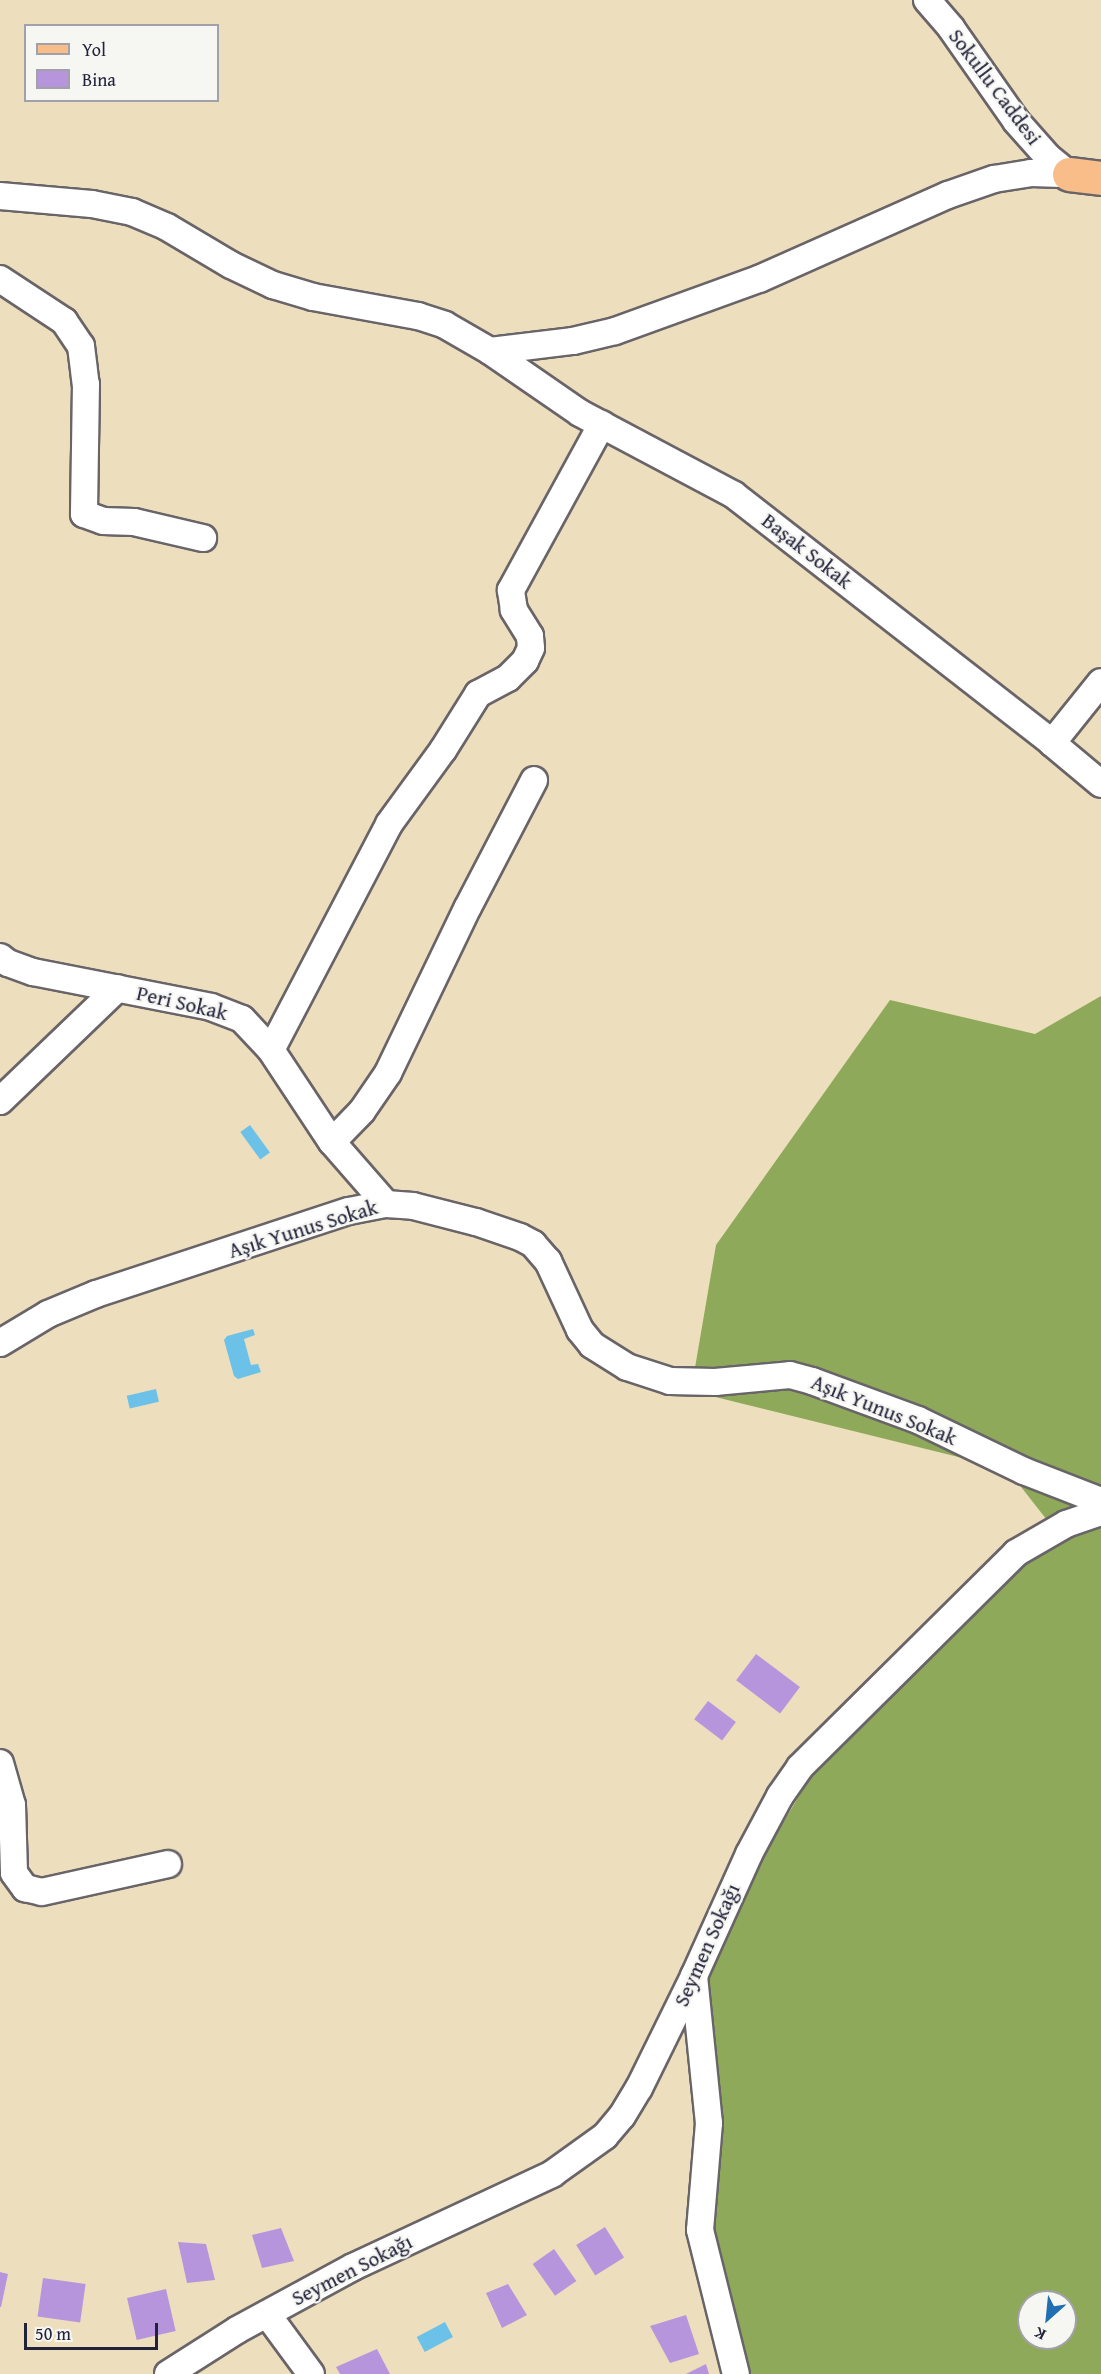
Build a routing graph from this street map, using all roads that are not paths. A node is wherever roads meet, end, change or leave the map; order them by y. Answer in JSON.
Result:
{"nodes":[{"id":1,"x":927,"y":0,"type":"edge"},
{"id":2,"x":1069,"y":174,"type":"junction"},
{"id":3,"x":1101,"y":178,"type":"edge"},
{"id":4,"x":0,"y":196,"type":"edge"},
{"id":5,"x":0,"y":279,"type":"edge"},
{"id":6,"x":490,"y":351,"type":"junction"},
{"id":7,"x":602,"y":424,"type":"junction"},
{"id":8,"x":203,"y":538,"type":"dead end"},
{"id":9,"x":1101,"y":682,"type":"edge"},
{"id":10,"x":1052,"y":742,"type":"junction"},
{"id":11,"x":534,"y":780,"type":"dead end"},
{"id":12,"x":1101,"y":784,"type":"edge"},
{"id":13,"x":0,"y":957,"type":"edge"},
{"id":14,"x":118,"y":988,"type":"junction"},
{"id":15,"x":271,"y":1050,"type":"junction"},
{"id":16,"x":0,"y":1101,"type":"edge"},
{"id":17,"x":332,"y":1142,"type":"junction"},
{"id":18,"x":386,"y":1204,"type":"junction"},
{"id":19,"x":0,"y":1343,"type":"edge"},
{"id":20,"x":1101,"y":1501,"type":"edge"},
{"id":21,"x":1101,"y":1512,"type":"edge"},
{"id":22,"x":0,"y":1763,"type":"edge"},
{"id":23,"x":168,"y":1864,"type":"dead end"},
{"id":24,"x":694,"y":1976,"type":"junction"},
{"id":25,"x":267,"y":2314,"type":"junction"},
{"id":26,"x":168,"y":2374,"type":"edge"},
{"id":27,"x":311,"y":2374,"type":"edge"},
{"id":28,"x":736,"y":2374,"type":"edge"}],
"edges":[{"from":1,"to":2,"type":"street","name":"Sokullu Caddesi"},
{"from":2,"to":3,"type":"main road"},
{"from":2,"to":6,"type":"street"},
{"from":4,"to":6,"type":"street","name":"Başak Sokak"},
{"from":5,"to":8,"type":"street"},
{"from":6,"to":7,"type":"street","name":"Başak Sokak"},
{"from":7,"to":10,"type":"street","name":"Başak Sokak"},
{"from":7,"to":15,"type":"street"},
{"from":9,"to":10,"type":"street"},
{"from":10,"to":12,"type":"street","name":"Başak Sokak"},
{"from":11,"to":17,"type":"street"},
{"from":13,"to":14,"type":"street","name":"Peri Sokak"},
{"from":14,"to":15,"type":"street","name":"Peri Sokak"},
{"from":14,"to":16,"type":"street"},
{"from":15,"to":17,"type":"street","name":"Peri Sokak"},
{"from":17,"to":18,"type":"street","name":"Peri Sokak"},
{"from":18,"to":19,"type":"street","name":"Aşık Yunus Sokak"},
{"from":18,"to":20,"type":"street","name":"Aşık Yunus Sokak"},
{"from":21,"to":24,"type":"street","name":"Seymen Sokağı"},
{"from":22,"to":23,"type":"street"},
{"from":24,"to":25,"type":"street","name":"Seymen Sokağı"},
{"from":24,"to":28,"type":"street"},
{"from":25,"to":26,"type":"street","name":"Seymen Sokağı"},
{"from":25,"to":27,"type":"street","name":"Seymen Sokağı"}]}
